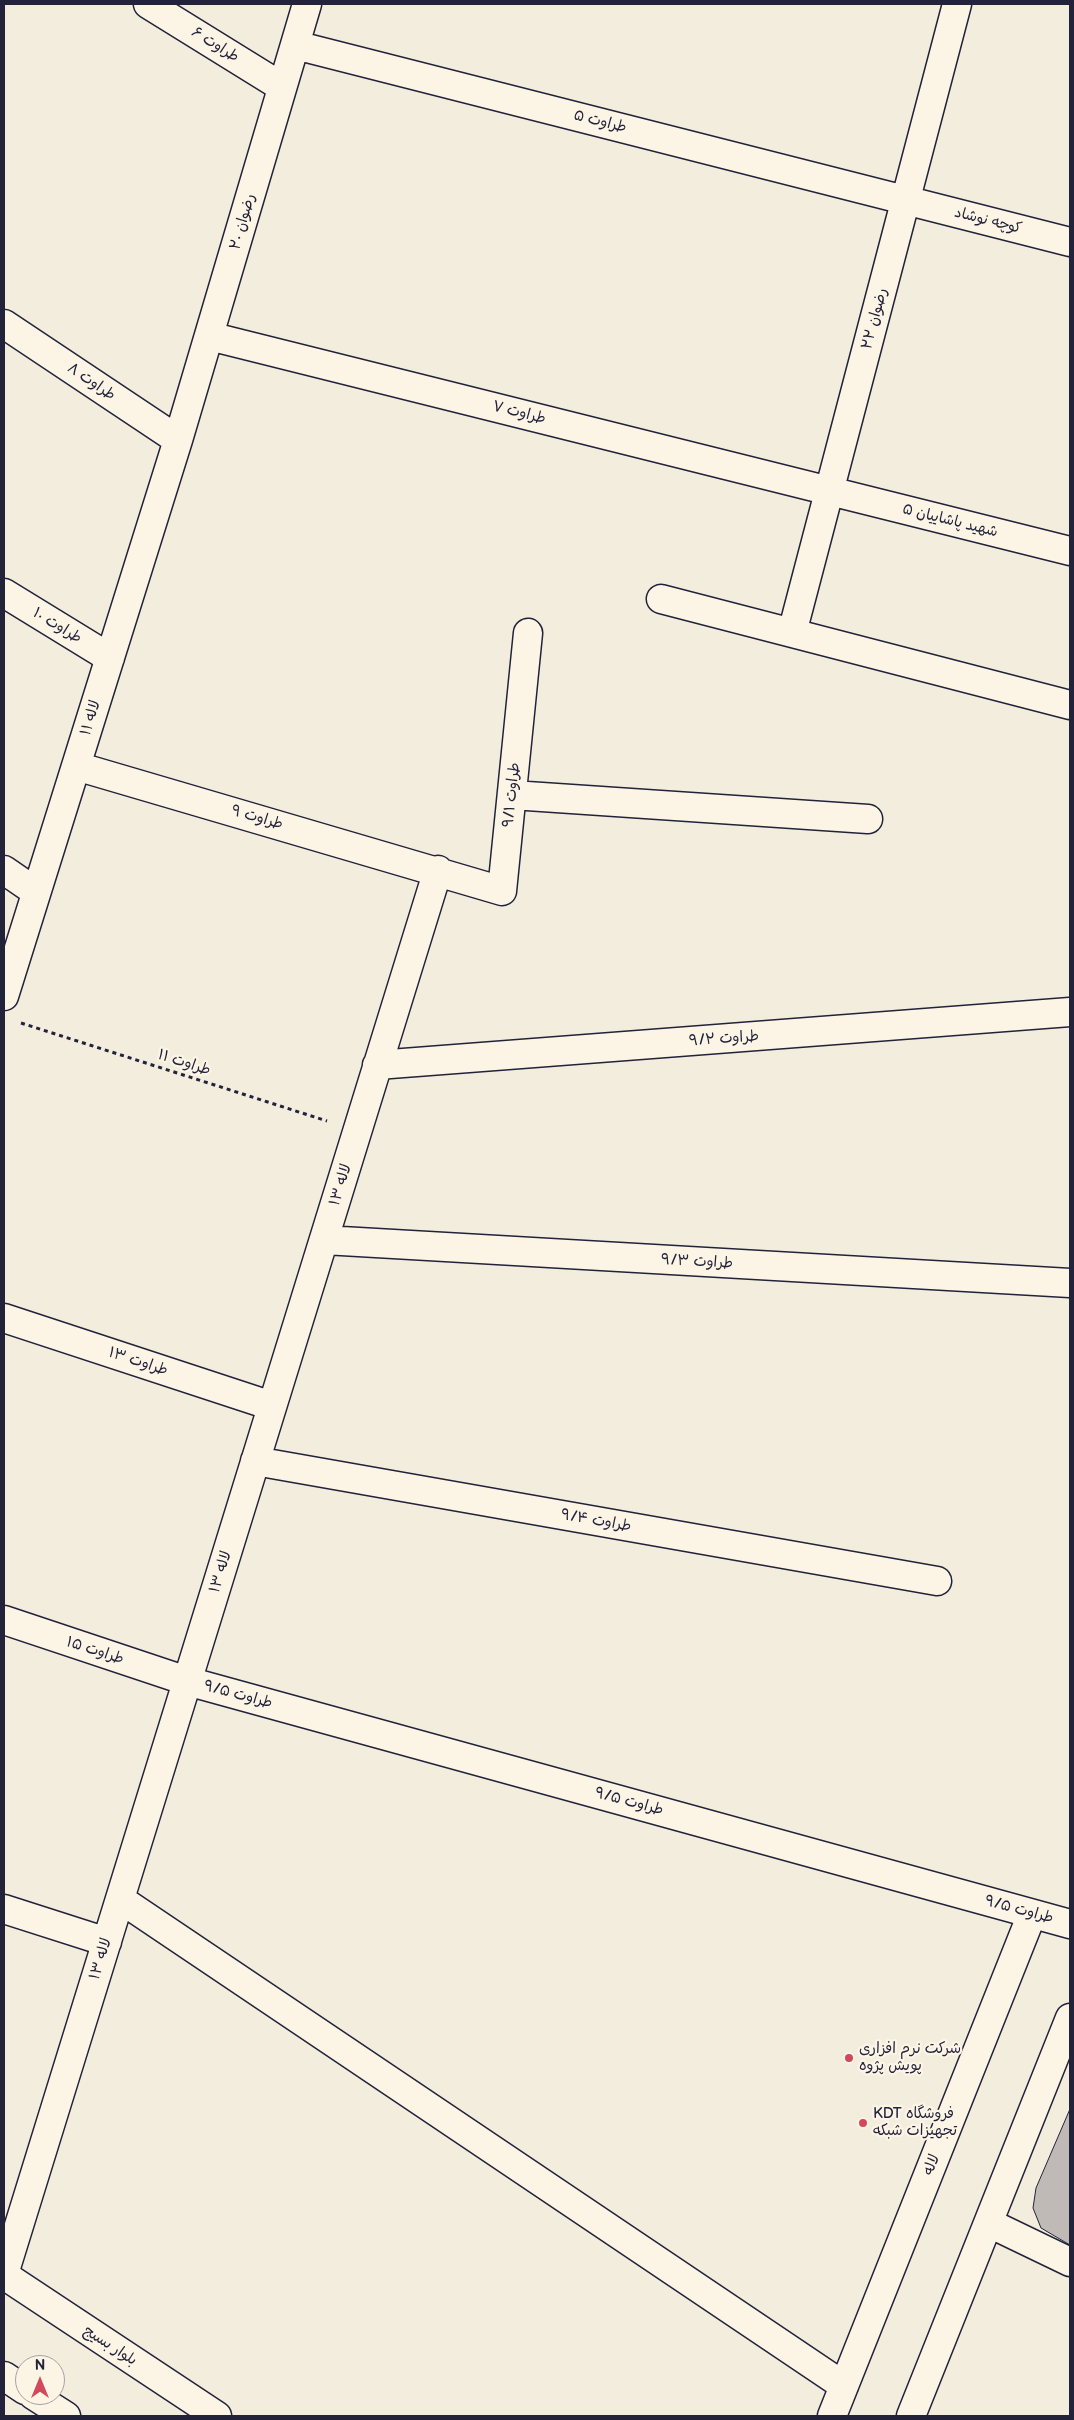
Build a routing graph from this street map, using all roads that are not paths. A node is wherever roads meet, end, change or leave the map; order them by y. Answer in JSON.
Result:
{"nodes":[{"id":1,"x":148,"y":4,"type":"edge"},
{"id":2,"x":307,"y":4,"type":"edge"},
{"id":3,"x":958,"y":4,"type":"edge"},
{"id":4,"x":295,"y":45,"type":"junction"},
{"id":5,"x":282,"y":87,"type":"junction"},
{"id":6,"x":906,"y":200,"type":"junction"},
{"id":7,"x":1070,"y":242,"type":"edge"},
{"id":8,"x":4,"y":324,"type":"edge"},
{"id":9,"x":209,"y":336,"type":"junction"},
{"id":10,"x":178,"y":440,"type":"junction"},
{"id":11,"x":830,"y":491,"type":"junction"},
{"id":12,"x":1070,"y":551,"type":"edge"},
{"id":13,"x":4,"y":593,"type":"edge"},
{"id":14,"x":661,"y":599,"type":"dead end"},
{"id":15,"x":528,"y":633,"type":"dead end"},
{"id":16,"x":792,"y":633,"type":"junction"},
{"id":17,"x":110,"y":658,"type":"junction"},
{"id":18,"x":1070,"y":705,"type":"edge"},
{"id":19,"x":76,"y":766,"type":"junction"},
{"id":20,"x":512,"y":795,"type":"junction"},
{"id":21,"x":868,"y":819,"type":"dead end"},
{"id":22,"x":4,"y":870,"type":"edge"},
{"id":23,"x":438,"y":870,"type":"junction"},
{"id":24,"x":36,"y":892,"type":"junction"},
{"id":25,"x":8,"y":1008,"type":"edge"},
{"id":26,"x":1070,"y":1012,"type":"edge"},
{"id":27,"x":377,"y":1065,"type":"junction"},
{"id":28,"x":324,"y":1240,"type":"junction"},
{"id":29,"x":1070,"y":1283,"type":"edge"},
{"id":30,"x":4,"y":1318,"type":"edge"},
{"id":31,"x":272,"y":1406,"type":"junction"},
{"id":32,"x":255,"y":1461,"type":"junction"},
{"id":33,"x":937,"y":1581,"type":"dead end"},
{"id":34,"x":4,"y":1620,"type":"edge"},
{"id":35,"x":187,"y":1681,"type":"junction"},
{"id":36,"x":120,"y":1898,"type":"junction"},
{"id":37,"x":4,"y":1909,"type":"edge"},
{"id":38,"x":1032,"y":1914,"type":"junction"},
{"id":39,"x":1070,"y":1924,"type":"edge"},
{"id":40,"x":107,"y":1942,"type":"junction"},
{"id":41,"x":1070,"y":2018,"type":"edge"},
{"id":42,"x":989,"y":2223,"type":"junction"},
{"id":43,"x":1070,"y":2262,"type":"edge"},
{"id":44,"x":4,"y":2275,"type":"edge"},
{"id":45,"x":4,"y":2376,"type":"edge"},
{"id":46,"x":15,"y":2383,"type":"edge"},
{"id":47,"x":844,"y":2386,"type":"junction"},
{"id":48,"x":49,"y":2405,"type":"edge"},
{"id":49,"x":66,"y":2416,"type":"edge"},
{"id":50,"x":217,"y":2416,"type":"edge"},
{"id":51,"x":832,"y":2416,"type":"edge"},
{"id":52,"x":911,"y":2416,"type":"edge"}],
"edges":[{"from":1,"to":5,"type":"street","name":"طراوت ۶"},
{"from":2,"to":4,"type":"street","name":"رضوان ۲۰"},
{"from":3,"to":6,"type":"street","name":"رضوان ۲۲"},
{"from":4,"to":5,"type":"street","name":"رضوان ۲۰"},
{"from":4,"to":6,"type":"street","name":"طراوت ۵"},
{"from":5,"to":9,"type":"street","name":"رضوان ۲۰"},
{"from":6,"to":7,"type":"street","name":"کوچه نوشاد"},
{"from":6,"to":11,"type":"street","name":"رضوان ۲۲"},
{"from":8,"to":10,"type":"street","name":"طراوت ۸"},
{"from":9,"to":10,"type":"street","name":"رضوان ۲۰"},
{"from":9,"to":11,"type":"street","name":"طراوت ۷"},
{"from":10,"to":17,"type":"street","name":"لاله ۱۱"},
{"from":11,"to":12,"type":"street","name":"شهید پاشاییان ۵"},
{"from":11,"to":16,"type":"street","name":"رضوان ۲۲"},
{"from":13,"to":17,"type":"street","name":"طراوت ۱۰"},
{"from":14,"to":16,"type":"street"},
{"from":15,"to":20,"type":"street","name":"طراوت ۹/۱"},
{"from":16,"to":18,"type":"street"},
{"from":17,"to":19,"type":"street","name":"لاله ۱۱"},
{"from":19,"to":23,"type":"street","name":"طراوت ۹"},
{"from":19,"to":24,"type":"street","name":"لاله ۱۱"},
{"from":20,"to":21,"type":"street"},
{"from":20,"to":23,"type":"street","name":"طراوت ۹/۱"},
{"from":22,"to":24,"type":"street"},
{"from":23,"to":27,"type":"street","name":"لاله ۱۳"},
{"from":24,"to":25,"type":"street","name":"لاله ۱۱"},
{"from":26,"to":27,"type":"street","name":"طراوت ۹/۲"},
{"from":27,"to":28,"type":"street","name":"لاله ۱۳"},
{"from":28,"to":29,"type":"street","name":"طراوت ۹/۳"},
{"from":28,"to":31,"type":"street","name":"لاله ۱۳"},
{"from":30,"to":31,"type":"street","name":"طراوت ۱۳"},
{"from":31,"to":32,"type":"street","name":"لاله ۱۳"},
{"from":32,"to":33,"type":"street","name":"طراوت ۹/۴"},
{"from":32,"to":35,"type":"street","name":"لاله ۱۳"},
{"from":34,"to":35,"type":"street","name":"طراوت ۱۵"},
{"from":35,"to":36,"type":"street","name":"لاله ۱۳"},
{"from":35,"to":38,"type":"street","name":"طراوت ۹/۵"},
{"from":36,"to":40,"type":"street","name":"لاله ۱۳"},
{"from":36,"to":47,"type":"street"},
{"from":37,"to":40,"type":"street"},
{"from":38,"to":39,"type":"street","name":"طراوت ۹/۵"},
{"from":38,"to":47,"type":"street","name":"لاله"},
{"from":40,"to":44,"type":"street","name":"لاله ۱۳"},
{"from":41,"to":42,"type":"street"},
{"from":42,"to":43,"type":"street"},
{"from":42,"to":52,"type":"street"},
{"from":44,"to":50,"type":"street","name":"بلوار بسیج"},
{"from":45,"to":46,"type":"street"},
{"from":47,"to":51,"type":"street","name":"لاله"},
{"from":48,"to":49,"type":"street"}]}
